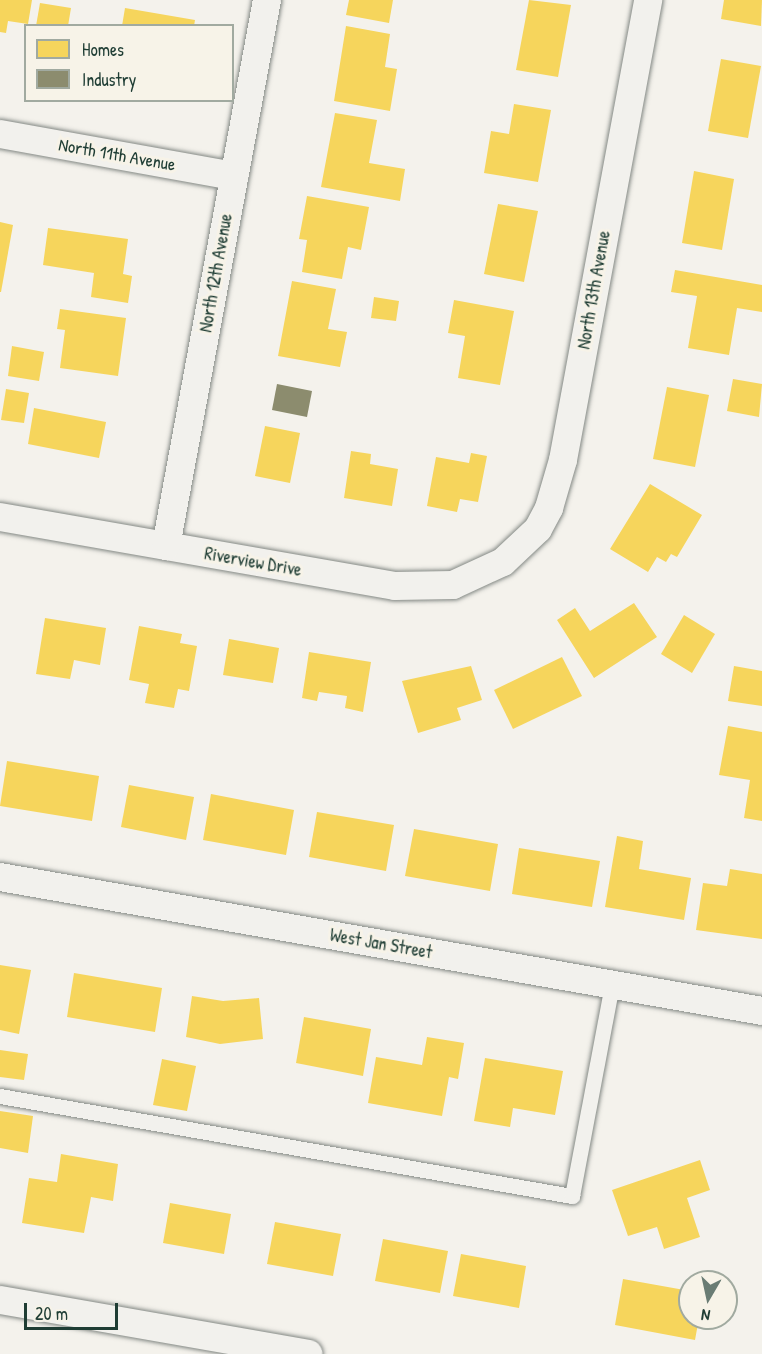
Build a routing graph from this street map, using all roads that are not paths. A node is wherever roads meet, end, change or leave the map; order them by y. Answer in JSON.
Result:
{"nodes":[{"id":1,"x":267,"y":0,"type":"edge"},
{"id":2,"x":648,"y":0,"type":"edge"},
{"id":3,"x":0,"y":134,"type":"edge"},
{"id":4,"x":234,"y":176,"type":"junction"},
{"id":5,"x":0,"y":517,"type":"edge"},
{"id":6,"x":166,"y":546,"type":"junction"},
{"id":7,"x":503,"y":562,"type":"joint"},
{"id":8,"x":0,"y":877,"type":"edge"},
{"id":9,"x":612,"y":984,"type":"junction"},
{"id":10,"x":762,"y":1011,"type":"edge"},
{"id":11,"x":0,"y":1096,"type":"edge"},
{"id":12,"x":0,"y":1300,"type":"edge"},
{"id":13,"x":308,"y":1354,"type":"edge"}],
"edges":[{"from":1,"to":4,"type":"street","name":"North 12th Avenue"},
{"from":2,"to":7,"type":"street","name":"North 13th Avenue"},
{"from":3,"to":4,"type":"street","name":"North 11th Avenue"},
{"from":4,"to":6,"type":"street","name":"North 12th Avenue"},
{"from":5,"to":6,"type":"street","name":"Riverview Drive"},
{"from":6,"to":7,"type":"street","name":"Riverview Drive"},
{"from":8,"to":9,"type":"street","name":"West Jan Street"},
{"from":9,"to":10,"type":"street","name":"West Jan Street"},
{"from":9,"to":11,"type":"lane"},
{"from":12,"to":13,"type":"street"}]}
